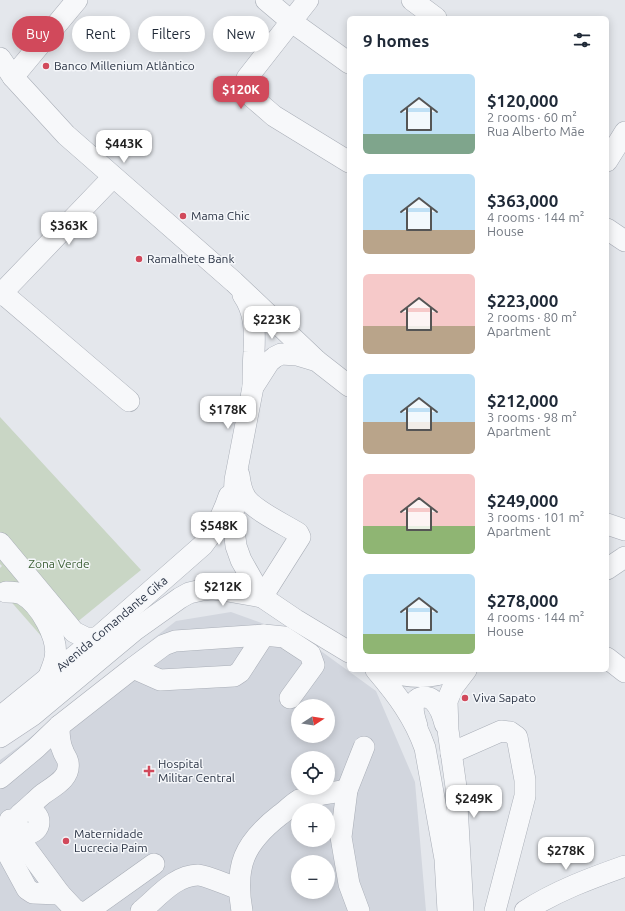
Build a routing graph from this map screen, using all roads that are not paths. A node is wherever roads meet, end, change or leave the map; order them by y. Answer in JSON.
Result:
{"nodes":[{"id":1,"x":77,"y":0,"type":"edge"},
{"id":2,"x":266,"y":0,"type":"edge"},
{"id":3,"x":308,"y":0,"type":"edge"},
{"id":4,"x":412,"y":0,"type":"edge"},
{"id":5,"x":433,"y":16,"type":"edge"},
{"id":6,"x":292,"y":22,"type":"junction"},
{"id":7,"x":0,"y":58,"type":"edge"},
{"id":8,"x":347,"y":62,"type":"edge"},
{"id":9,"x":13,"y":77,"type":"junction"},
{"id":10,"x":625,"y":132,"type":"edge"},
{"id":11,"x":609,"y":158,"type":"edge"},
{"id":12,"x":347,"y":161,"type":"edge"},
{"id":13,"x":113,"y":177,"type":"junction"},
{"id":14,"x":609,"y":230,"type":"edge"},
{"id":15,"x":625,"y":241,"type":"edge"},
{"id":16,"x":234,"y":282,"type":"junction"},
{"id":17,"x":1,"y":293,"type":"edge"},
{"id":18,"x":317,"y":361,"type":"junction"},
{"id":19,"x":347,"y":384,"type":"edge"},
{"id":20,"x":253,"y":387,"type":"junction"},
{"id":21,"x":129,"y":401,"type":"dead end"},
{"id":22,"x":236,"y":474,"type":"junction"},
{"id":23,"x":609,"y":525,"type":"edge"},
{"id":24,"x":625,"y":530,"type":"edge"},
{"id":25,"x":0,"y":543,"type":"edge"},
{"id":26,"x":625,"y":557,"type":"edge"},
{"id":27,"x":609,"y":568,"type":"edge"},
{"id":28,"x":28,"y":576,"type":"junction"},
{"id":29,"x":3,"y":594,"type":"edge"},
{"id":30,"x":262,"y":597,"type":"junction"},
{"id":31,"x":264,"y":635,"type":"junction"},
{"id":32,"x":97,"y":638,"type":"junction"},
{"id":33,"x":347,"y":651,"type":"edge"},
{"id":34,"x":609,"y":660,"type":"edge"},
{"id":35,"x":133,"y":668,"type":"junction"},
{"id":36,"x":378,"y":672,"type":"edge"},
{"id":37,"x":388,"y":672,"type":"edge"},
{"id":38,"x":448,"y":672,"type":"edge"},
{"id":39,"x":464,"y":672,"type":"edge"},
{"id":40,"x":625,"y":672,"type":"edge"},
{"id":41,"x":49,"y":676,"type":"junction"},
{"id":42,"x":290,"y":698,"type":"dead end"},
{"id":43,"x":0,"y":717,"type":"edge"},
{"id":44,"x":60,"y":726,"type":"junction"},
{"id":45,"x":448,"y":730,"type":"junction"},
{"id":46,"x":419,"y":732,"type":"junction"},
{"id":47,"x":0,"y":737,"type":"edge"},
{"id":48,"x":364,"y":747,"type":"dead end"},
{"id":49,"x":36,"y":748,"type":"junction"},
{"id":50,"x":63,"y":751,"type":"junction"},
{"id":51,"x":451,"y":753,"type":"junction"},
{"id":52,"x":0,"y":778,"type":"edge"},
{"id":53,"x":347,"y":790,"type":"junction"},
{"id":54,"x":19,"y":822,"type":"edge"},
{"id":55,"x":154,"y":864,"type":"dead end"},
{"id":56,"x":625,"y":866,"type":"edge"},
{"id":57,"x":239,"y":889,"type":"junction"},
{"id":58,"x":60,"y":894,"type":"junction"},
{"id":59,"x":78,"y":911,"type":"edge"},
{"id":60,"x":88,"y":911,"type":"edge"},
{"id":61,"x":141,"y":911,"type":"edge"},
{"id":62,"x":242,"y":911,"type":"edge"},
{"id":63,"x":359,"y":911,"type":"edge"},
{"id":64,"x":448,"y":911,"type":"edge"},
{"id":65,"x":463,"y":911,"type":"edge"},
{"id":66,"x":495,"y":911,"type":"edge"},
{"id":67,"x":525,"y":911,"type":"edge"}],
"edges":[{"from":1,"to":9,"type":"street"},
{"from":2,"to":6,"type":"street"},
{"from":3,"to":6,"type":"street"},
{"from":4,"to":5,"type":"street"},
{"from":6,"to":8,"type":"street"},
{"from":6,"to":12,"type":"street"},
{"from":7,"to":9,"type":"street"},
{"from":9,"to":13,"type":"street"},
{"from":10,"to":11,"type":"street"},
{"from":13,"to":16,"type":"street"},
{"from":13,"to":17,"type":"street"},
{"from":14,"to":15,"type":"street"},
{"from":16,"to":18,"type":"street"},
{"from":16,"to":20,"type":"street"},
{"from":17,"to":21,"type":"street"},
{"from":18,"to":19,"type":"street"},
{"from":18,"to":20,"type":"street"},
{"from":20,"to":22,"type":"street"},
{"from":22,"to":30,"type":"street"},
{"from":22,"to":30,"type":"street"},
{"from":22,"to":32,"type":"street","name":"Avenida Comandante Gika"},
{"from":23,"to":24,"type":"street"},
{"from":25,"to":28,"type":"street"},
{"from":26,"to":27,"type":"street"},
{"from":28,"to":29,"type":"street"},
{"from":28,"to":32,"type":"street"},
{"from":29,"to":41,"type":"street"},
{"from":30,"to":33,"type":"street"},
{"from":30,"to":47,"type":"street","name":"Avenida Comandante Gika"},
{"from":31,"to":35,"type":"street"},
{"from":31,"to":35,"type":"street"},
{"from":31,"to":42,"type":"street"},
{"from":32,"to":41,"type":"street","name":"Avenida Comandante Gika"},
{"from":34,"to":40,"type":"street"},
{"from":35,"to":44,"type":"street"},
{"from":36,"to":46,"type":"street"},
{"from":37,"to":38,"type":"street"},
{"from":39,"to":45,"type":"street"},
{"from":41,"to":43,"type":"street","name":"Avenida Comandante Gika"},
{"from":44,"to":49,"type":"street"},
{"from":44,"to":50,"type":"street"},
{"from":45,"to":46,"type":"street"},
{"from":45,"to":51,"type":"street"},
{"from":46,"to":64,"type":"street"},
{"from":48,"to":53,"type":"street"},
{"from":49,"to":50,"type":"street"},
{"from":49,"to":52,"type":"street"},
{"from":50,"to":54,"type":"street"},
{"from":51,"to":65,"type":"street"},
{"from":51,"to":66,"type":"street"},
{"from":53,"to":57,"type":"street"},
{"from":53,"to":63,"type":"street"},
{"from":54,"to":58,"type":"street"},
{"from":54,"to":58,"type":"street"},
{"from":55,"to":60,"type":"street"},
{"from":56,"to":67,"type":"street"},
{"from":57,"to":61,"type":"street"},
{"from":57,"to":62,"type":"street"},
{"from":58,"to":59,"type":"street"}]}
